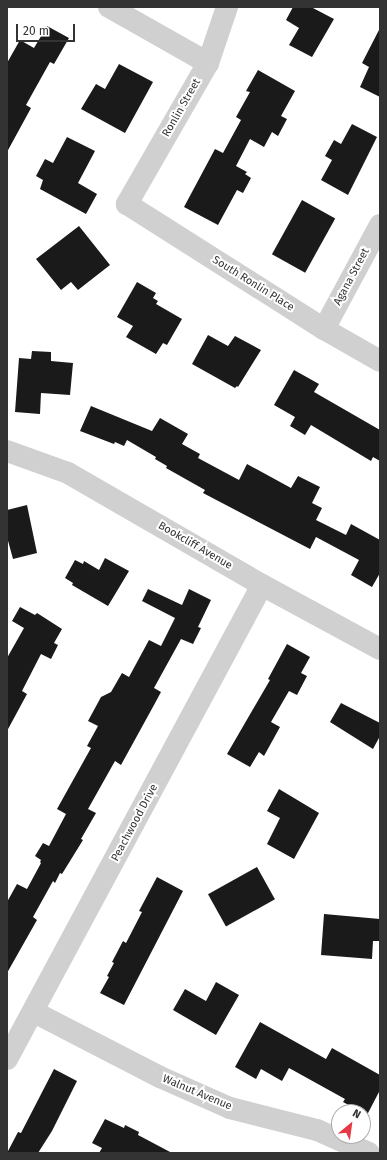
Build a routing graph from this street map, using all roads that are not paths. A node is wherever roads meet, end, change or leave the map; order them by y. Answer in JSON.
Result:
{"nodes":[{"id":1,"x":109,"y":7,"type":"edge"},
{"id":2,"x":226,"y":7,"type":"edge"},
{"id":3,"x":208,"y":62,"type":"junction"},
{"id":4,"x":127,"y":204,"type":"joint"},
{"id":5,"x":380,"y":225,"type":"edge"},
{"id":6,"x":324,"y":329,"type":"junction"},
{"id":7,"x":380,"y":361,"type":"edge"},
{"id":8,"x":7,"y":451,"type":"edge"},
{"id":9,"x":262,"y":586,"type":"junction"},
{"id":10,"x":380,"y":649,"type":"edge"},
{"id":11,"x":34,"y":1012,"type":"junction"},
{"id":12,"x":7,"y":1059,"type":"edge"},
{"id":13,"x":369,"y":1153,"type":"edge"}],
"edges":[{"from":1,"to":3,"type":"street"},
{"from":2,"to":3,"type":"street","name":"Ronlin Street"},
{"from":3,"to":4,"type":"street","name":"Ronlin Street"},
{"from":4,"to":6,"type":"street","name":"South Ronlin Place"},
{"from":5,"to":6,"type":"street","name":"Agana Street"},
{"from":6,"to":7,"type":"street","name":"South Ronlin Place"},
{"from":8,"to":9,"type":"street","name":"Bookcliff Avenue"},
{"from":9,"to":10,"type":"street","name":"Bookcliff Avenue"},
{"from":9,"to":11,"type":"street","name":"Peachwood Drive"},
{"from":11,"to":12,"type":"street","name":"Peachwood Drive"},
{"from":11,"to":13,"type":"street","name":"Walnut Avenue"}]}
